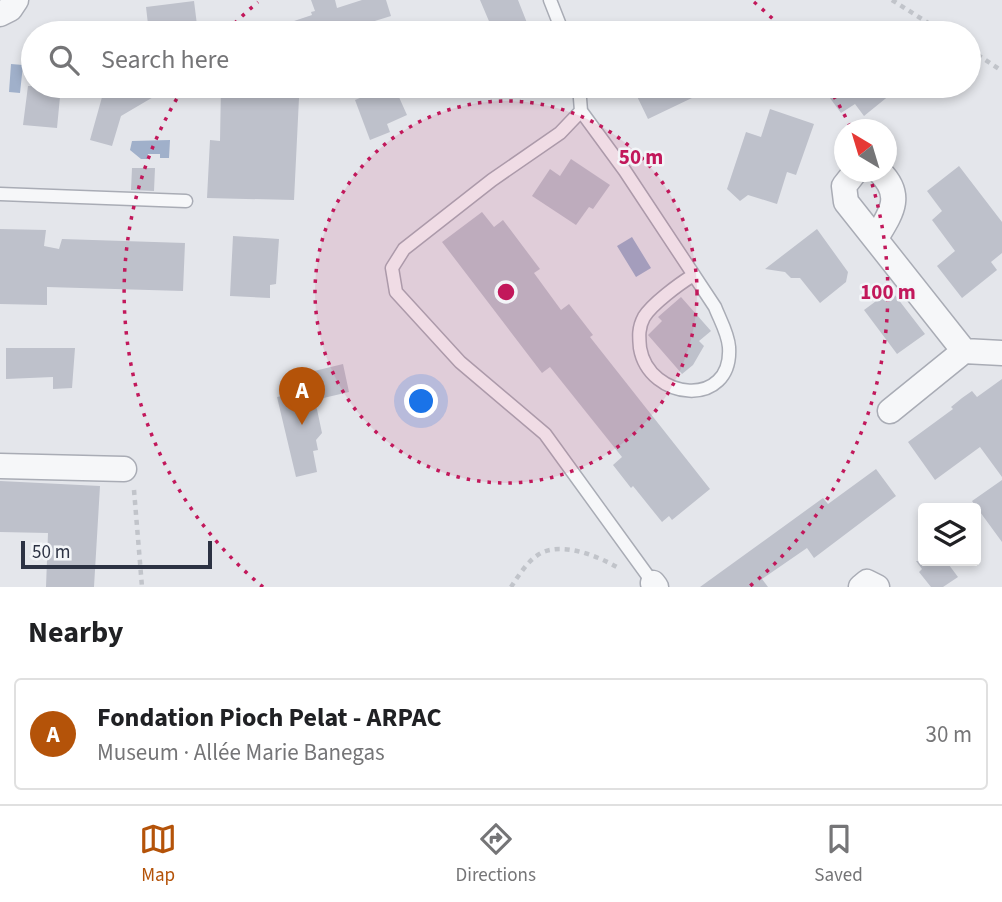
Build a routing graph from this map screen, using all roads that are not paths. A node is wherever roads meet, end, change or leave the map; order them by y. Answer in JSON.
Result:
{"nodes":[{"id":1,"x":16,"y":0,"type":"edge"},
{"id":2,"x":550,"y":0,"type":"edge"},
{"id":3,"x":0,"y":14,"type":"edge"},
{"id":4,"x":558,"y":21,"type":"edge"},
{"id":5,"x":580,"y":98,"type":"edge"},
{"id":6,"x":581,"y":110,"type":"junction"},
{"id":7,"x":847,"y":182,"type":"edge"},
{"id":8,"x":890,"y":182,"type":"edge"},
{"id":9,"x":0,"y":194,"type":"edge"},
{"id":10,"x":186,"y":201,"type":"dead end"},
{"id":11,"x":876,"y":238,"type":"junction"},
{"id":12,"x":692,"y":275,"type":"junction"},
{"id":13,"x":964,"y":351,"type":"junction"},
{"id":14,"x":1002,"y":354,"type":"edge"},
{"id":15,"x":890,"y":411,"type":"dead end"},
{"id":16,"x":0,"y":467,"type":"edge"},
{"id":17,"x":124,"y":469,"type":"road end"},
{"id":18,"x":654,"y":585,"type":"edge"},
{"id":19,"x":861,"y":587,"type":"edge"},
{"id":20,"x":877,"y":587,"type":"edge"}],
"edges":[{"from":1,"to":3,"type":"street"},
{"from":2,"to":4,"type":"lane"},
{"from":5,"to":6,"type":"lane"},
{"from":6,"to":12,"type":"lane"},
{"from":6,"to":18,"type":"lane"},
{"from":7,"to":11,"type":"street"},
{"from":8,"to":11,"type":"street"},
{"from":9,"to":10,"type":"lane"},
{"from":11,"to":13,"type":"street"},
{"from":12,"to":12,"type":"lane"},
{"from":13,"to":14,"type":"street"},
{"from":13,"to":15,"type":"street"},
{"from":16,"to":17,"type":"street"},
{"from":19,"to":20,"type":"street"}]}
